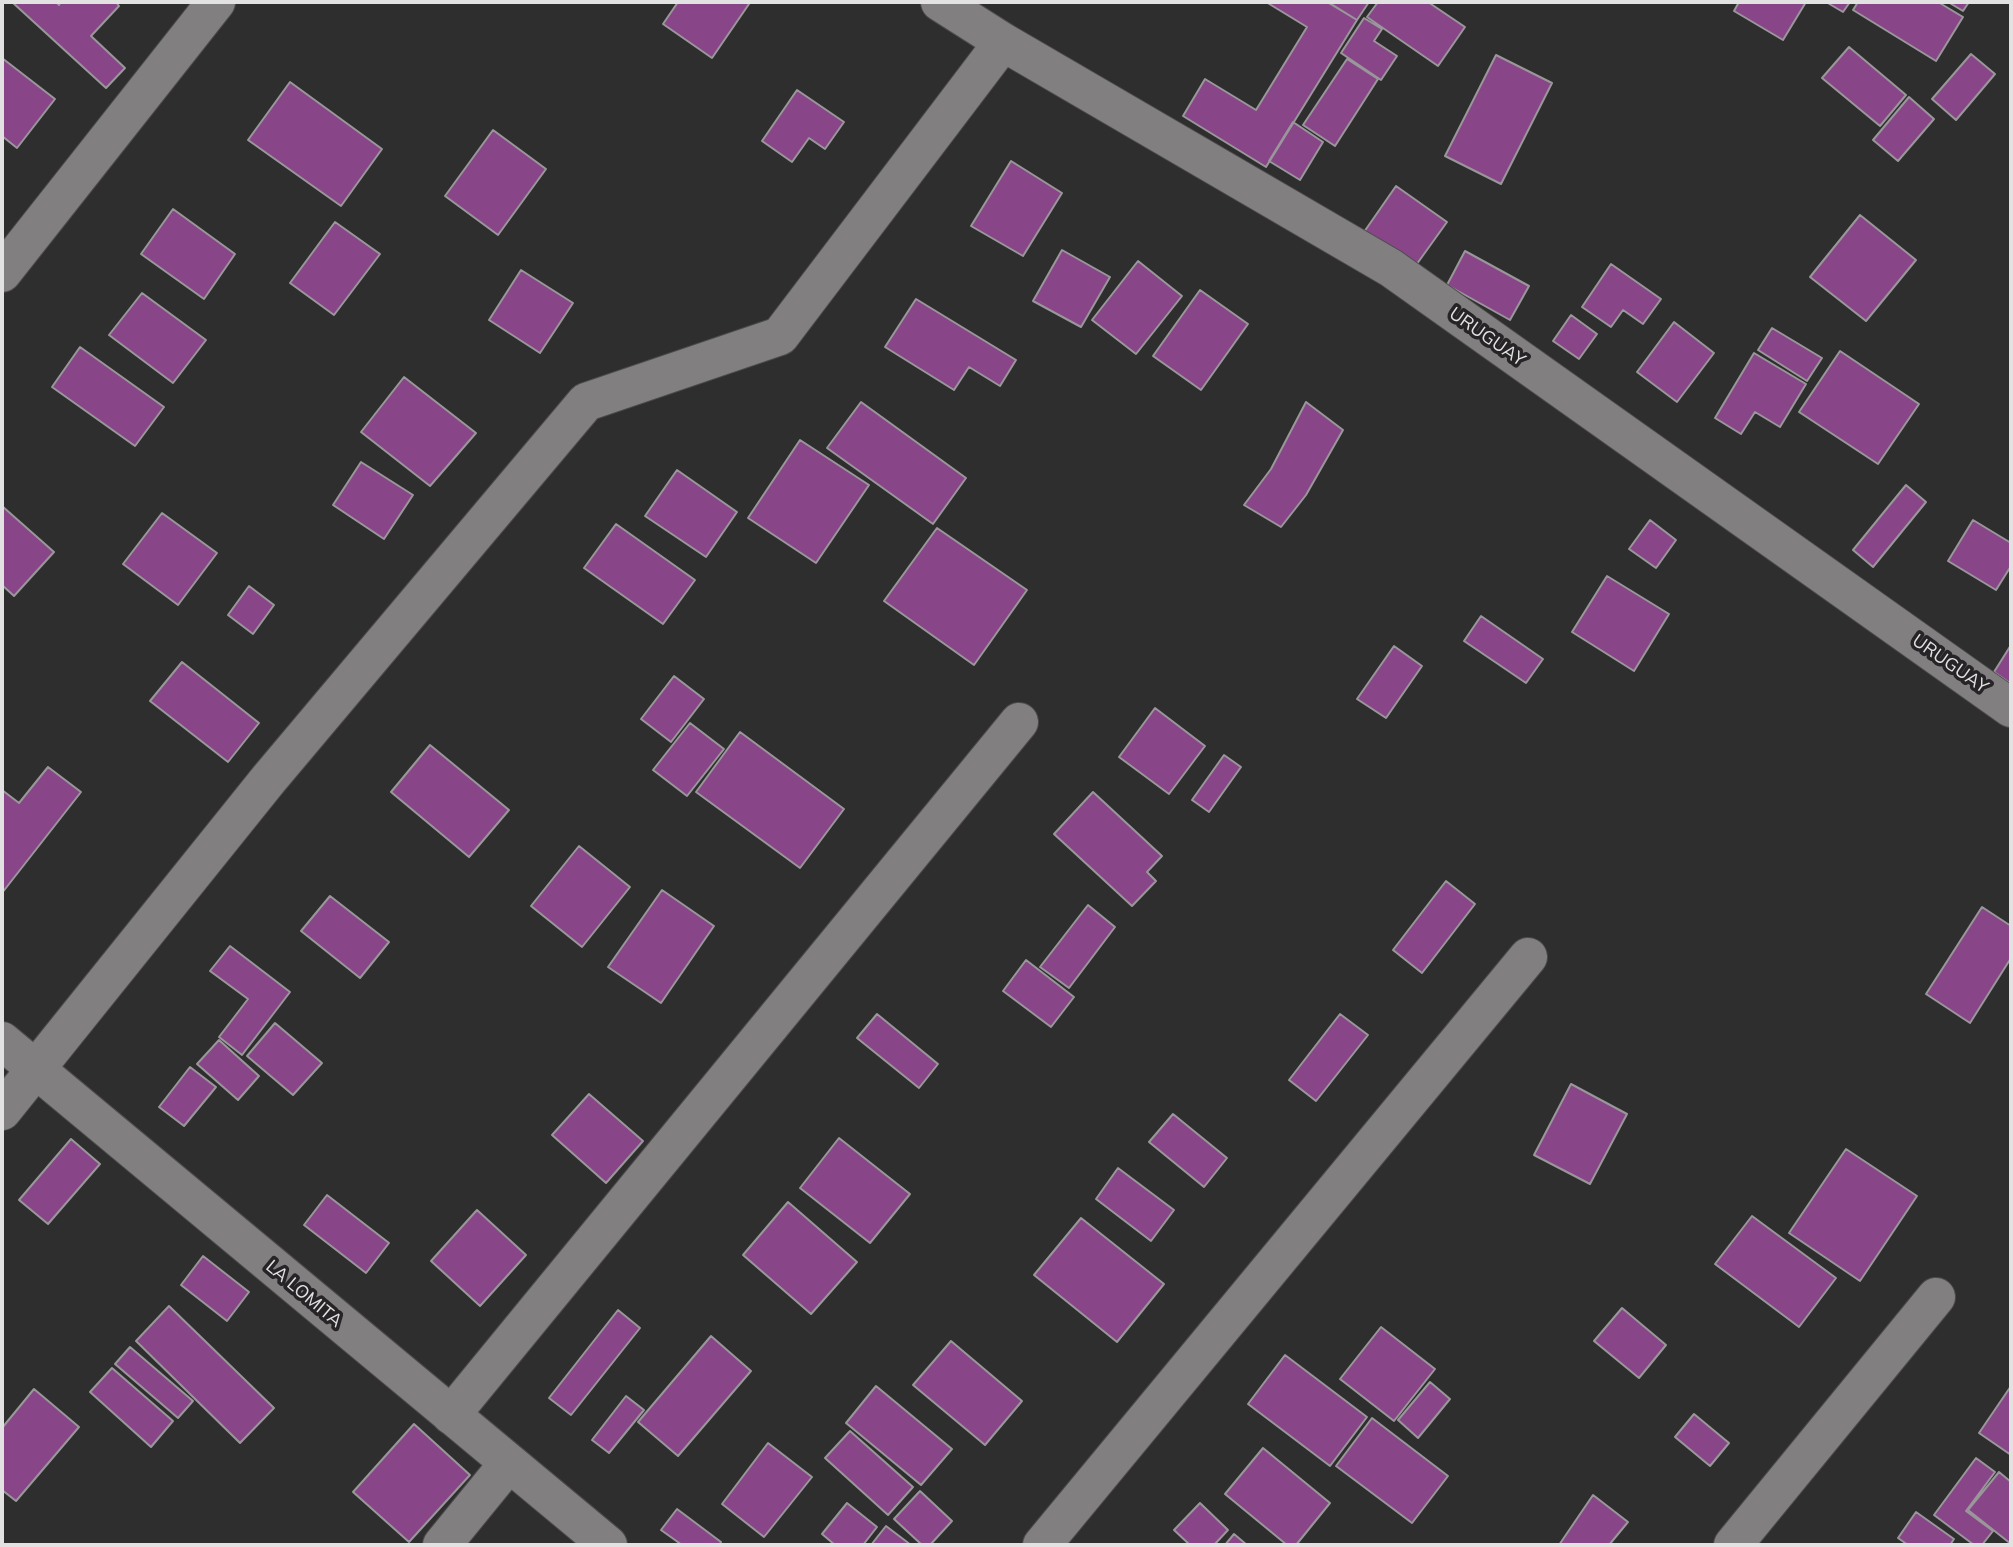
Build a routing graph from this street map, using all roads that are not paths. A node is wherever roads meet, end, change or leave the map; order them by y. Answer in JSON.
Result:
{"nodes":[{"id":1,"x":216,"y":2,"type":"edge"},
{"id":2,"x":940,"y":2,"type":"edge"},
{"id":3,"x":1003,"y":42,"type":"junction"},
{"id":4,"x":2,"y":274,"type":"edge"},
{"id":5,"x":2011,"y":708,"type":"edge"},
{"id":6,"x":1019,"y":722,"type":"dead end"},
{"id":7,"x":1528,"y":957,"type":"dead end"},
{"id":8,"x":2,"y":1041,"type":"edge"},
{"id":9,"x":36,"y":1071,"type":"junction"},
{"id":10,"x":2,"y":1111,"type":"edge"},
{"id":11,"x":1936,"y":1297,"type":"dead end"},
{"id":12,"x":451,"y":1415,"type":"junction"},
{"id":13,"x":508,"y":1464,"type":"junction"},
{"id":14,"x":442,"y":1545,"type":"edge"},
{"id":15,"x":608,"y":1545,"type":"edge"},
{"id":16,"x":1042,"y":1545,"type":"edge"},
{"id":17,"x":1733,"y":1545,"type":"edge"}],
"edges":[{"from":1,"to":4,"type":"street"},
{"from":2,"to":3,"type":"street","name":"URUGUAY"},
{"from":3,"to":5,"type":"street","name":"URUGUAY"},
{"from":3,"to":9,"type":"street"},
{"from":6,"to":12,"type":"street"},
{"from":7,"to":16,"type":"street"},
{"from":8,"to":9,"type":"street","name":"LA LOMITA"},
{"from":9,"to":10,"type":"street"},
{"from":9,"to":12,"type":"street","name":"LA LOMITA"},
{"from":11,"to":17,"type":"street"},
{"from":12,"to":13,"type":"street","name":"LA LOMITA"},
{"from":13,"to":14,"type":"street"},
{"from":13,"to":15,"type":"street","name":"LA LOMITA"}]}
